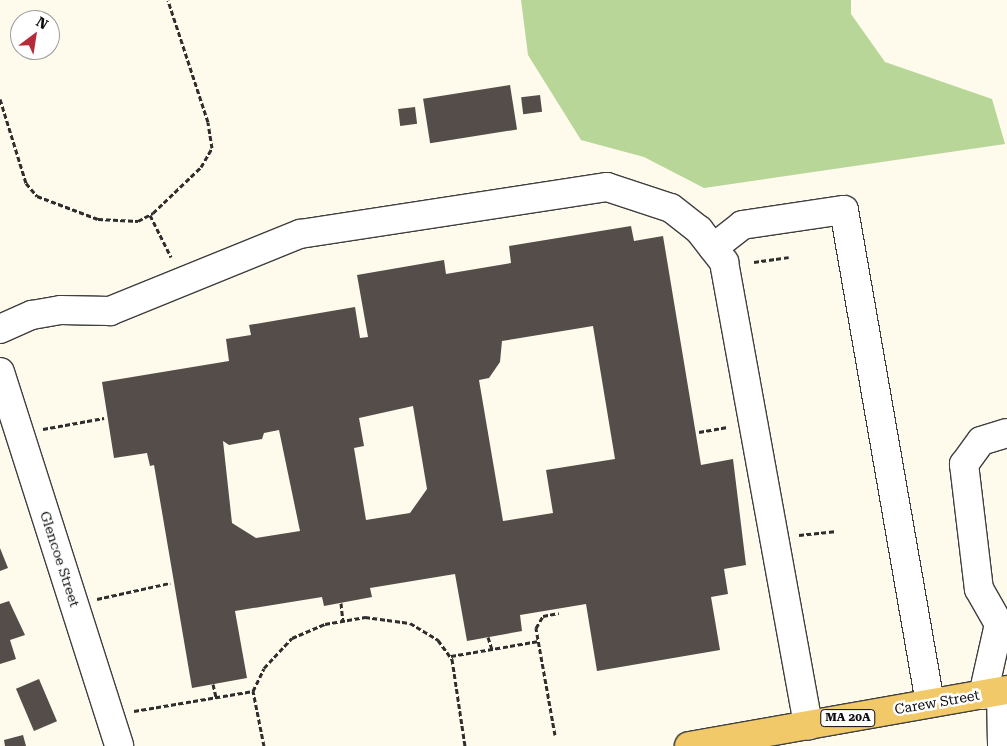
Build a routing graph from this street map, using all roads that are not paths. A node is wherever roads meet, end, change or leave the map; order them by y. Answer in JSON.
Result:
{"nodes":[{"id":1,"x":713,"y":248,"type":"junction"},
{"id":2,"x":0,"y":329,"type":"edge"},
{"id":3,"x":0,"y":372,"type":"edge"},
{"id":4,"x":1007,"y":433,"type":"edge"},
{"id":5,"x":1003,"y":624,"type":"edge"},
{"id":6,"x":997,"y":692,"type":"edge"},
{"id":7,"x":930,"y":703,"type":"junction"},
{"id":8,"x":808,"y":725,"type":"junction"},
{"id":9,"x":717,"y":744,"type":"edge"},
{"id":10,"x":119,"y":746,"type":"edge"},
{"id":11,"x":689,"y":746,"type":"edge"},
{"id":12,"x":1002,"y":746,"type":"edge"}],
"edges":[{"from":1,"to":2,"type":"street"},
{"from":1,"to":7,"type":"street"},
{"from":1,"to":8,"type":"street"},
{"from":3,"to":10,"type":"street","name":"Glencoe Street"},
{"from":4,"to":5,"type":"street"},
{"from":5,"to":6,"type":"street"},
{"from":6,"to":7,"type":"main road","name":"Carew Street","number":"MA 20A"},
{"from":6,"to":12,"type":"street"},
{"from":7,"to":8,"type":"main road","name":"Carew Street","number":"MA 20A"},
{"from":8,"to":9,"type":"main road","name":"Carew Street","number":"MA 20A"},
{"from":9,"to":11,"type":"main road","name":"Carew Street","number":"MA 20A"}]}
